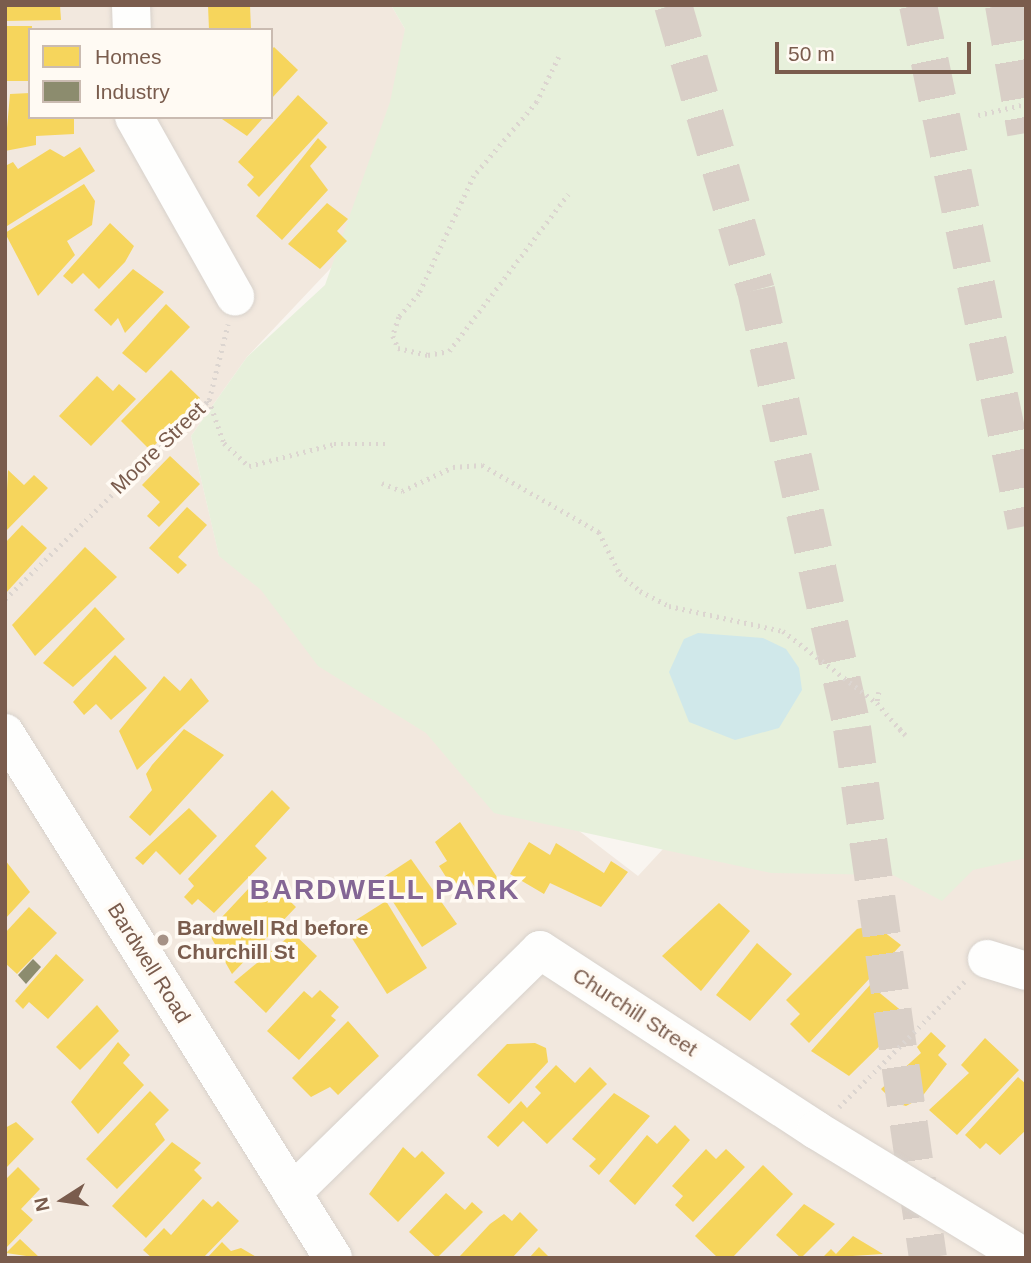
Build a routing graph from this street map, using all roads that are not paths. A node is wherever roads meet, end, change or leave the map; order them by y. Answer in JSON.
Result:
{"nodes":[{"id":1,"x":131,"y":5,"type":"edge"},
{"id":2,"x":132,"y":28,"type":"edge"},
{"id":3,"x":135,"y":119,"type":"edge"},
{"id":4,"x":235,"y":296,"type":"road end"},
{"id":5,"x":5,"y":733,"type":"edge"},
{"id":6,"x":987,"y":959,"type":"road end"},
{"id":7,"x":1026,"y":971,"type":"edge"},
{"id":8,"x":292,"y":1193,"type":"junction"},
{"id":9,"x":333,"y":1258,"type":"edge"},
{"id":10,"x":1026,"y":1258,"type":"edge"}],
"edges":[{"from":1,"to":2,"type":"street"},
{"from":3,"to":4,"type":"street"},
{"from":5,"to":8,"type":"street","name":"Bardwell Road"},
{"from":6,"to":7,"type":"street"},
{"from":8,"to":9,"type":"street","name":"Bardwell Road"},
{"from":8,"to":10,"type":"street","name":"Churchill Street"}]}
